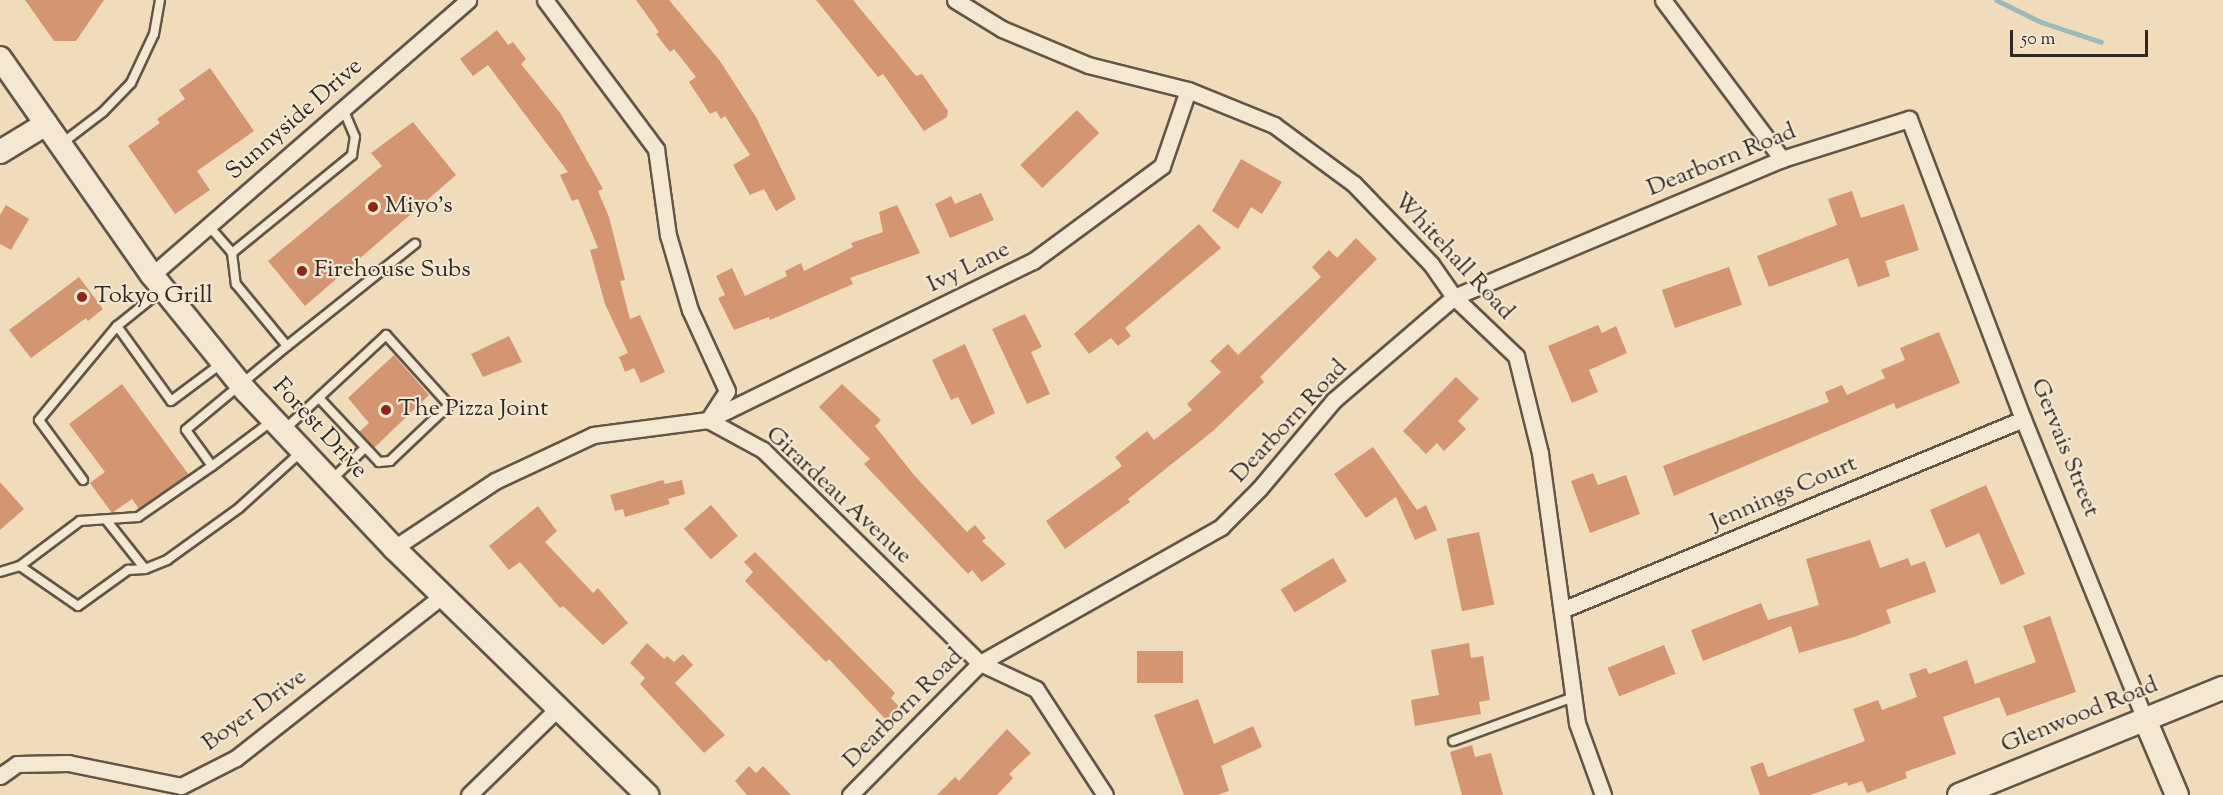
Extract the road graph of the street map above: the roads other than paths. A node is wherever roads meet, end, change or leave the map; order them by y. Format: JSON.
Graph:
{"nodes":[{"id":1,"x":160,"y":0,"type":"edge"},
{"id":2,"x":468,"y":0,"type":"edge"},
{"id":3,"x":544,"y":0,"type":"edge"},
{"id":4,"x":955,"y":0,"type":"edge"},
{"id":5,"x":1663,"y":0,"type":"edge"},
{"id":6,"x":0,"y":58,"type":"edge"},
{"id":7,"x":1188,"y":90,"type":"junction"},
{"id":8,"x":343,"y":109,"type":"junction"},
{"id":9,"x":1909,"y":119,"type":"joint"},
{"id":10,"x":46,"y":124,"type":"junction"},
{"id":11,"x":60,"y":144,"type":"junction"},
{"id":12,"x":0,"y":152,"type":"edge"},
{"id":13,"x":1782,"y":159,"type":"junction"},
{"id":14,"x":208,"y":225,"type":"junction"},
{"id":15,"x":415,"y":244,"type":"dead end"},
{"id":16,"x":232,"y":254,"type":"junction"},
{"id":17,"x":157,"y":282,"type":"junction"},
{"id":18,"x":1454,"y":297,"type":"junction"},
{"id":19,"x":117,"y":327,"type":"junction"},
{"id":20,"x":287,"y":346,"type":"junction"},
{"id":21,"x":223,"y":363,"type":"junction"},
{"id":22,"x":241,"y":385,"type":"junction"},
{"id":23,"x":319,"y":398,"type":"junction"},
{"id":24,"x":2023,"y":419,"type":"junction"},
{"id":25,"x":708,"y":420,"type":"junction"},
{"id":26,"x":279,"y":425,"type":"junction"},
{"id":27,"x":365,"y":448,"type":"junction"},
{"id":28,"x":302,"y":451,"type":"junction"},
{"id":29,"x":212,"y":466,"type":"junction"},
{"id":30,"x":83,"y":480,"type":"dead end"},
{"id":31,"x":331,"y":481,"type":"junction"},
{"id":32,"x":107,"y":521,"type":"junction"},
{"id":33,"x":394,"y":548,"type":"junction"},
{"id":34,"x":20,"y":566,"type":"junction"},
{"id":35,"x":145,"y":569,"type":"junction"},
{"id":36,"x":0,"y":572,"type":"edge"},
{"id":37,"x":442,"y":596,"type":"junction"},
{"id":38,"x":1562,"y":610,"type":"junction"},
{"id":39,"x":980,"y":663,"type":"junction"},
{"id":40,"x":2223,"y":688,"type":"edge"},
{"id":41,"x":1573,"y":697,"type":"junction"},
{"id":42,"x":558,"y":708,"type":"junction"},
{"id":43,"x":2144,"y":717,"type":"junction"},
{"id":44,"x":1453,"y":741,"type":"dead end"},
{"id":45,"x":0,"y":776,"type":"edge"},
{"id":46,"x":469,"y":795,"type":"edge"},
{"id":47,"x":647,"y":795,"type":"edge"},
{"id":48,"x":850,"y":795,"type":"edge"},
{"id":49,"x":1105,"y":795,"type":"edge"},
{"id":50,"x":1603,"y":795,"type":"edge"},
{"id":51,"x":1959,"y":795,"type":"edge"},
{"id":52,"x":2177,"y":795,"type":"edge"}],
"edges":[{"from":1,"to":11,"type":"lane"},
{"from":2,"to":8,"type":"street","name":"Sunnyside Drive"},
{"from":3,"to":25,"type":"street"},
{"from":4,"to":7,"type":"street","name":"Whitehall Road"},
{"from":5,"to":13,"type":"street"},
{"from":6,"to":10,"type":"main road","name":"Forest Drive"},
{"from":7,"to":18,"type":"street","name":"Whitehall Road"},
{"from":7,"to":25,"type":"street","name":"Ivy Lane"},
{"from":8,"to":14,"type":"street","name":"Sunnyside Drive"},
{"from":8,"to":16,"type":"lane"},
{"from":9,"to":13,"type":"street","name":"Dearborn Road"},
{"from":9,"to":24,"type":"street","name":"Gervais Street"},
{"from":10,"to":11,"type":"main road","name":"Forest Drive"},
{"from":10,"to":12,"type":"main road"},
{"from":11,"to":17,"type":"main road","name":"Forest Drive"},
{"from":13,"to":18,"type":"street","name":"Dearborn Road"},
{"from":14,"to":16,"type":"lane"},
{"from":14,"to":17,"type":"street","name":"Sunnyside Drive"},
{"from":15,"to":20,"type":"lane"},
{"from":16,"to":20,"type":"lane"},
{"from":17,"to":19,"type":"lane"},
{"from":17,"to":21,"type":"main road","name":"Forest Drive"},
{"from":18,"to":38,"type":"street","name":"Whitehall Road"},
{"from":18,"to":39,"type":"street","name":"Dearborn Road"},
{"from":19,"to":21,"type":"lane"},
{"from":19,"to":30,"type":"lane"},
{"from":20,"to":22,"type":"lane"},
{"from":21,"to":22,"type":"main road","name":"Forest Drive"},
{"from":22,"to":26,"type":"main road","name":"Forest Drive"},
{"from":22,"to":29,"type":"lane"},
{"from":23,"to":26,"type":"lane"},
{"from":23,"to":27,"type":"lane"},
{"from":23,"to":27,"type":"lane"},
{"from":24,"to":38,"type":"street","name":"Jennings Court"},
{"from":24,"to":43,"type":"street","name":"Gervais Street"},
{"from":25,"to":33,"type":"street","name":"Ivy Lane"},
{"from":25,"to":39,"type":"street","name":"Girardeau Avenue"},
{"from":26,"to":28,"type":"main road","name":"Forest Drive"},
{"from":26,"to":29,"type":"lane"},
{"from":27,"to":31,"type":"lane"},
{"from":28,"to":31,"type":"main road","name":"Forest Drive"},
{"from":28,"to":35,"type":"lane"},
{"from":29,"to":32,"type":"lane"},
{"from":31,"to":33,"type":"main road","name":"Forest Drive"},
{"from":32,"to":34,"type":"lane"},
{"from":32,"to":35,"type":"lane"},
{"from":33,"to":37,"type":"main road","name":"Forest Drive"},
{"from":34,"to":35,"type":"lane"},
{"from":34,"to":36,"type":"lane"},
{"from":37,"to":42,"type":"main road","name":"Forest Drive"},
{"from":37,"to":45,"type":"street","name":"Boyer Drive"},
{"from":38,"to":41,"type":"street","name":"Whitehall Road"},
{"from":39,"to":48,"type":"street","name":"Dearborn Road"},
{"from":39,"to":49,"type":"street","name":"Girardeau Avenue"},
{"from":40,"to":43,"type":"main road","name":"Glenwood Road"},
{"from":41,"to":44,"type":"lane"},
{"from":41,"to":50,"type":"street","name":"Whitehall Road"},
{"from":42,"to":46,"type":"street"},
{"from":42,"to":47,"type":"main road","name":"Forest Drive"},
{"from":43,"to":51,"type":"main road","name":"Glenwood Road"},
{"from":43,"to":52,"type":"main road","name":"Gervais Street"}]}
